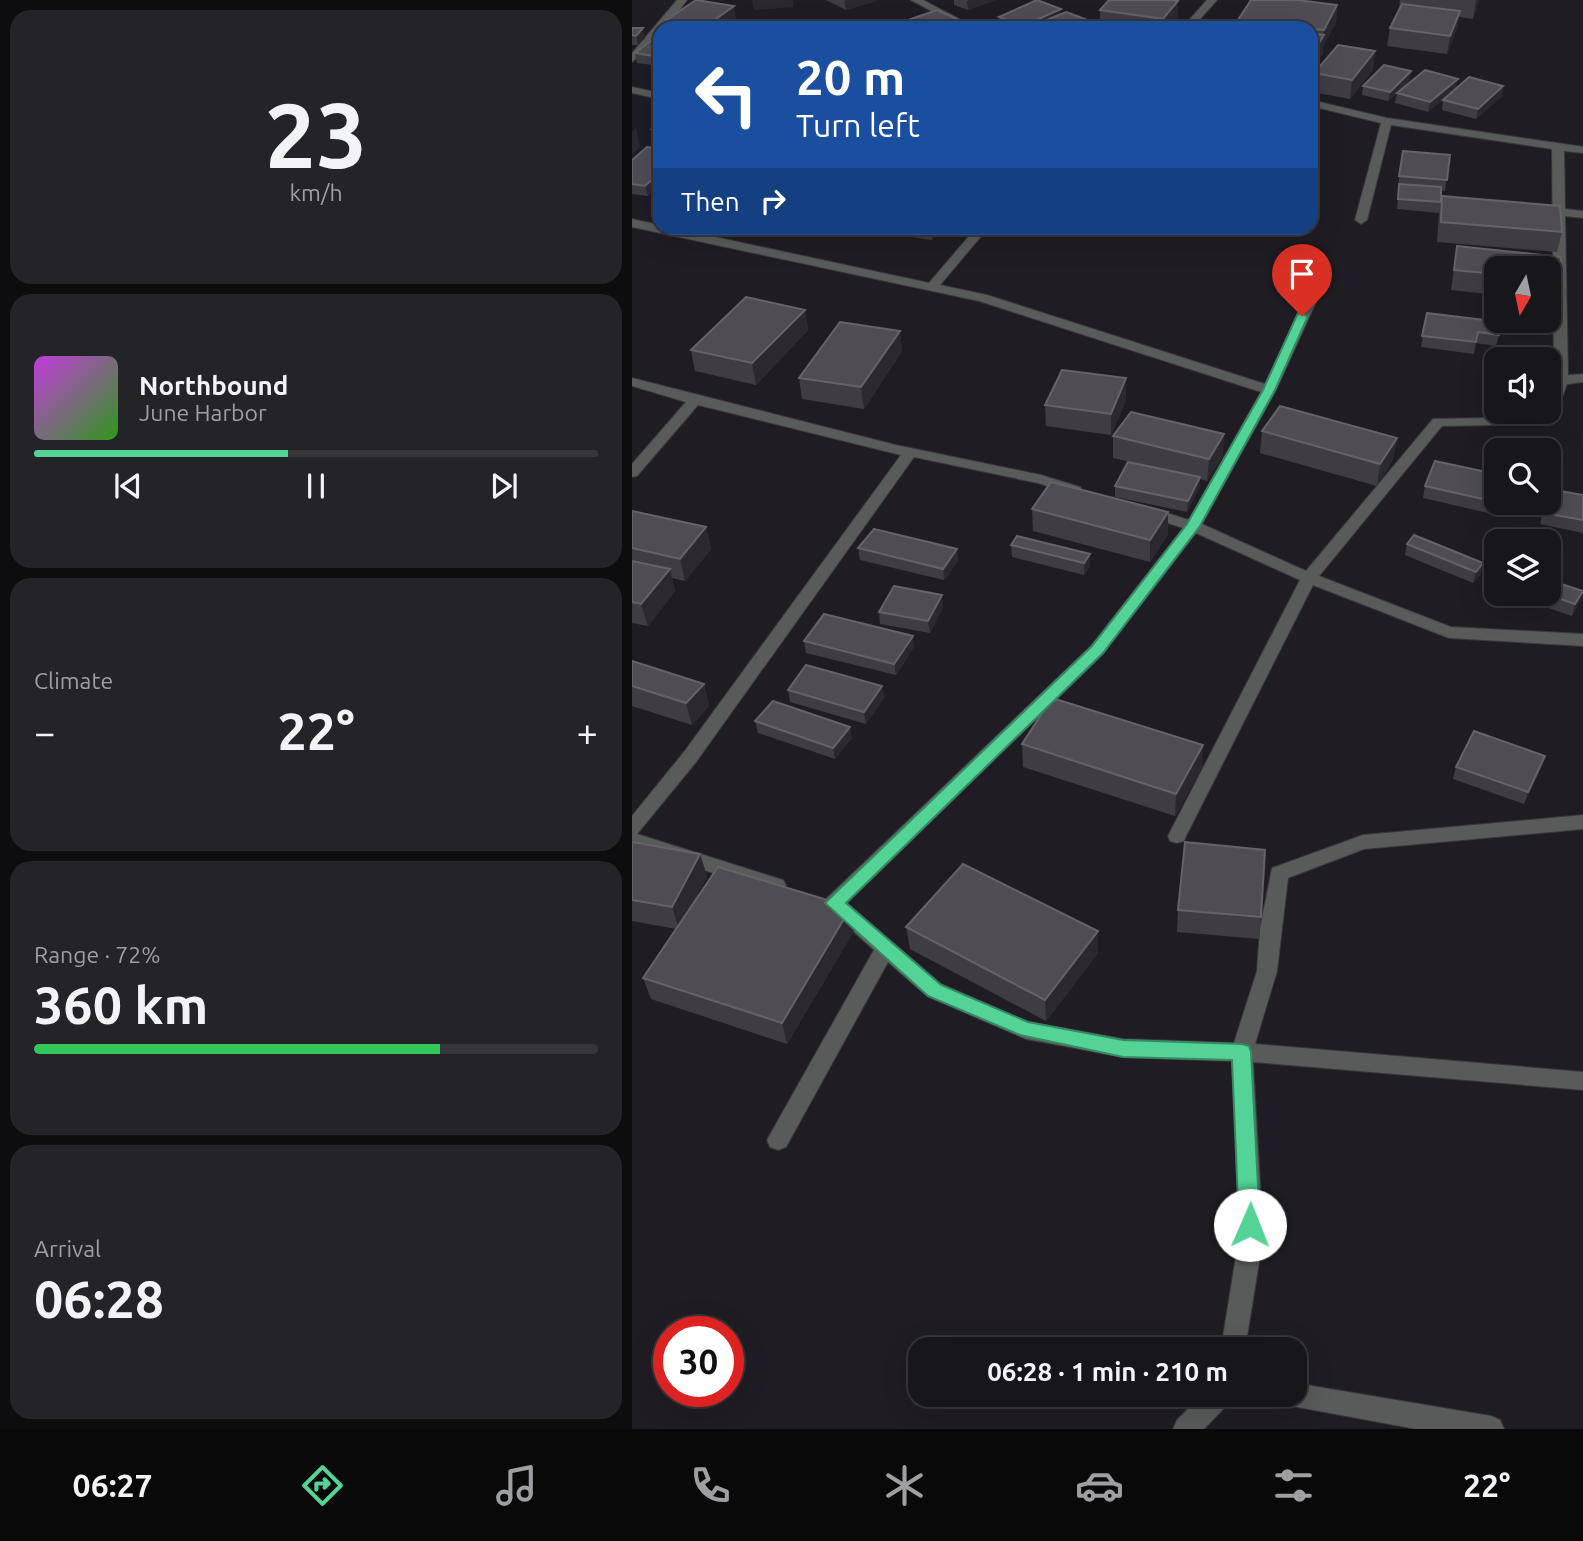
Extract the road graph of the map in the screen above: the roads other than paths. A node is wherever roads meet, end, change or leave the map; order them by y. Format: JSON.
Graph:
{"nodes":[{"id":1,"x":682,"y":0,"type":"edge"},
{"id":2,"x":917,"y":0,"type":"edge"},
{"id":3,"x":1212,"y":0,"type":"edge"},
{"id":4,"x":667,"y":21,"type":"edge"},
{"id":5,"x":958,"y":21,"type":"edge"},
{"id":6,"x":1193,"y":21,"type":"edge"},
{"id":7,"x":653,"y":37,"type":"edge"},
{"id":8,"x":632,"y":58,"type":"edge"},
{"id":9,"x":632,"y":90,"type":"edge"},
{"id":10,"x":653,"y":94,"type":"edge"},
{"id":11,"x":1318,"y":105,"type":"edge"},
{"id":12,"x":1387,"y":121,"type":"junction"},
{"id":13,"x":1558,"y":147,"type":"junction"},
{"id":14,"x":1583,"y":150,"type":"edge"},
{"id":15,"x":1560,"y":212,"type":"junction"},
{"id":16,"x":1583,"y":215,"type":"edge"},
{"id":17,"x":1361,"y":220,"type":"dead end"},
{"id":18,"x":632,"y":223,"type":"edge"},
{"id":19,"x":653,"y":227,"type":"edge"},
{"id":20,"x":688,"y":235,"type":"edge"},
{"id":21,"x":976,"y":235,"type":"edge"},
{"id":22,"x":1322,"y":278,"type":"dead end"},
{"id":23,"x":932,"y":287,"type":"junction"},
{"id":24,"x":1561,"y":347,"type":"edge"},
{"id":25,"x":1583,"y":378,"type":"edge"},
{"id":26,"x":1561,"y":380,"type":"edge"},
{"id":27,"x":632,"y":382,"type":"edge"},
{"id":28,"x":1269,"y":390,"type":"junction"},
{"id":29,"x":695,"y":400,"type":"junction"},
{"id":30,"x":1484,"y":422,"type":"edge"},
{"id":31,"x":910,"y":452,"type":"junction"},
{"id":32,"x":632,"y":473,"type":"edge"},
{"id":33,"x":1091,"y":495,"type":"edge"},
{"id":34,"x":1129,"y":506,"type":"edge"},
{"id":35,"x":1193,"y":526,"type":"junction"},
{"id":36,"x":1309,"y":578,"type":"junction"},
{"id":37,"x":1583,"y":640,"type":"edge"},
{"id":38,"x":1583,"y":822,"type":"edge"},
{"id":39,"x":632,"y":829,"type":"edge"},
{"id":40,"x":1177,"y":836,"type":"dead end"},
{"id":41,"x":632,"y":840,"type":"edge"},
{"id":42,"x":796,"y":891,"type":"edge"},
{"id":43,"x":885,"y":948,"type":"junction"},
{"id":44,"x":1242,"y":1052,"type":"junction"},
{"id":45,"x":1583,"y":1081,"type":"edge"},
{"id":46,"x":778,"y":1140,"type":"dead end"},
{"id":47,"x":1235,"y":1337,"type":"edge"},
{"id":48,"x":1307,"y":1398,"type":"edge"},
{"id":49,"x":1207,"y":1407,"type":"edge"},
{"id":50,"x":1186,"y":1429,"type":"edge"},
{"id":51,"x":1491,"y":1429,"type":"edge"}],
"edges":[{"from":1,"to":4,"type":"street"},
{"from":2,"to":5,"type":"street"},
{"from":3,"to":6,"type":"street"},
{"from":7,"to":8,"type":"street"},
{"from":9,"to":10,"type":"street"},
{"from":11,"to":12,"type":"street"},
{"from":12,"to":13,"type":"street"},
{"from":12,"to":17,"type":"street"},
{"from":13,"to":14,"type":"street"},
{"from":13,"to":15,"type":"street"},
{"from":15,"to":16,"type":"street"},
{"from":15,"to":24,"type":"street"},
{"from":18,"to":19,"type":"street"},
{"from":20,"to":23,"type":"street"},
{"from":21,"to":23,"type":"street"},
{"from":22,"to":28,"type":"street"},
{"from":23,"to":28,"type":"street"},
{"from":25,"to":26,"type":"street"},
{"from":27,"to":29,"type":"street"},
{"from":28,"to":35,"type":"street"},
{"from":29,"to":31,"type":"street"},
{"from":29,"to":32,"type":"street"},
{"from":30,"to":36,"type":"street"},
{"from":31,"to":33,"type":"street"},
{"from":31,"to":39,"type":"street"},
{"from":34,"to":35,"type":"street"},
{"from":35,"to":36,"type":"street"},
{"from":35,"to":43,"type":"street"},
{"from":36,"to":37,"type":"street"},
{"from":36,"to":40,"type":"street"},
{"from":38,"to":44,"type":"street"},
{"from":41,"to":42,"type":"street"},
{"from":43,"to":44,"type":"street"},
{"from":43,"to":46,"type":"street"},
{"from":44,"to":45,"type":"street"},
{"from":44,"to":47,"type":"street"},
{"from":48,"to":51,"type":"street"},
{"from":49,"to":50,"type":"street"}]}
